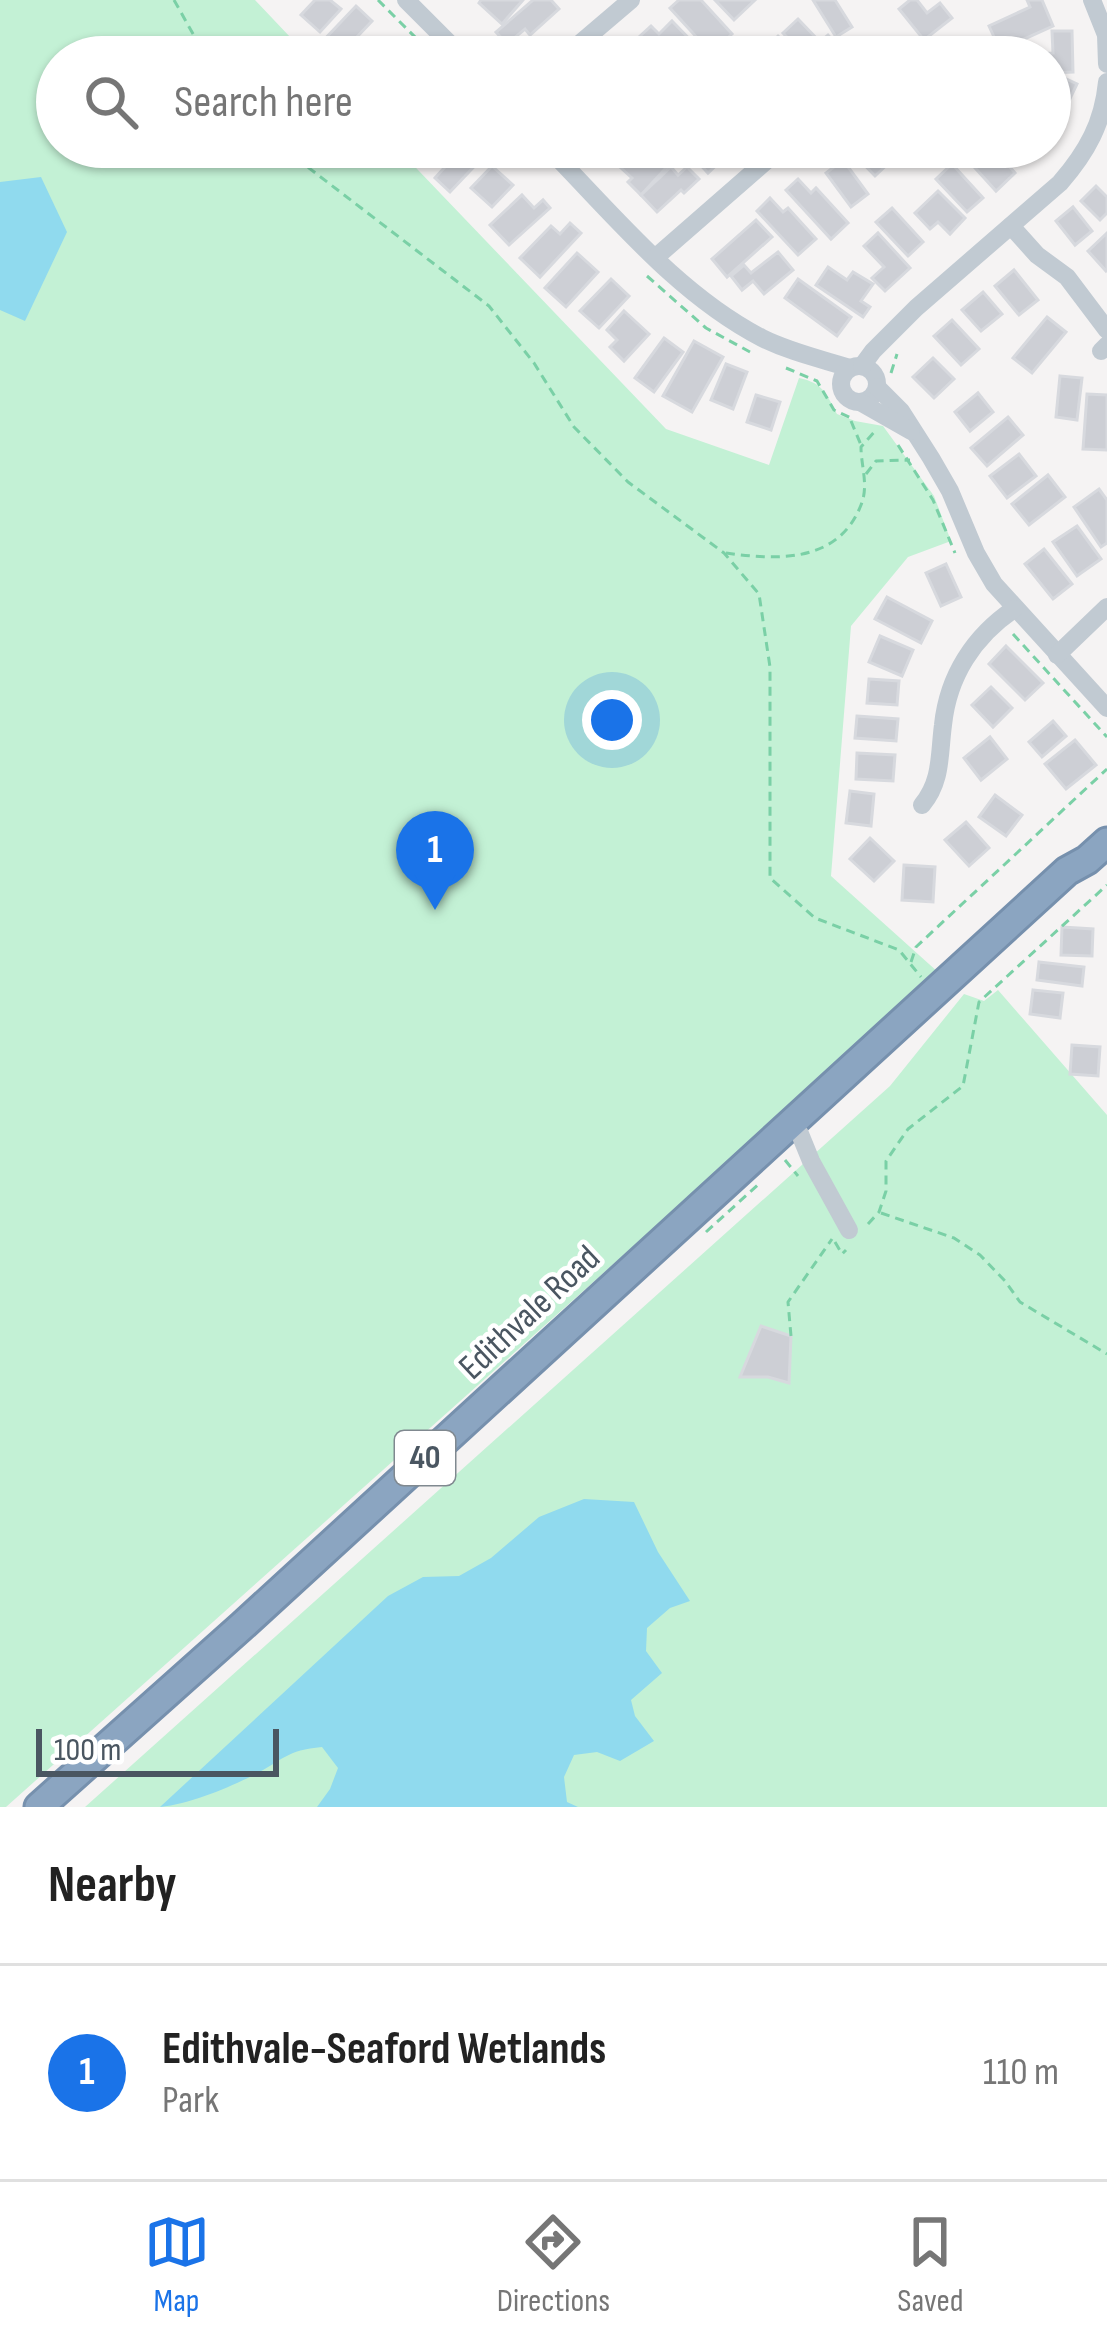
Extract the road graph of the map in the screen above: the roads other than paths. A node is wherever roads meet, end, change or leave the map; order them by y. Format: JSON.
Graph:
{"nodes":[{"id":1,"x":406,"y":0,"type":"edge"},
{"id":2,"x":631,"y":0,"type":"edge"},
{"id":3,"x":1092,"y":0,"type":"edge"},
{"id":4,"x":441,"y":36,"type":"edge"},
{"id":5,"x":589,"y":36,"type":"edge"},
{"id":6,"x":1107,"y":64,"type":"edge"},
{"id":7,"x":1107,"y":82,"type":"edge"},
{"id":8,"x":568,"y":168,"type":"edge"},
{"id":9,"x":758,"y":168,"type":"edge"},
{"id":10,"x":1011,"y":226,"type":"junction"},
{"id":11,"x":656,"y":257,"type":"junction"},
{"id":12,"x":1107,"y":330,"type":"edge"},
{"id":13,"x":861,"y":375,"type":"junction"},
{"id":14,"x":857,"y":401,"type":"junction"},
{"id":15,"x":911,"y":430,"type":"junction"},
{"id":16,"x":1107,"y":607,"type":"edge"},
{"id":17,"x":1010,"y":618,"type":"junction"},
{"id":18,"x":1058,"y":655,"type":"junction"},
{"id":19,"x":1107,"y":708,"type":"edge"},
{"id":20,"x":922,"y":805,"type":"dead end"},
{"id":21,"x":1107,"y":823,"type":"edge"},
{"id":22,"x":1107,"y":842,"type":"edge"},
{"id":23,"x":1067,"y":871,"type":"junction"},
{"id":24,"x":791,"y":1124,"type":"junction"},
{"id":25,"x":851,"y":1234,"type":"road end"},
{"id":26,"x":39,"y":1807,"type":"edge"}],
"edges":[{"from":1,"to":4,"type":"street"},
{"from":2,"to":5,"type":"street"},
{"from":3,"to":6,"type":"street"},
{"from":7,"to":10,"type":"street"},
{"from":8,"to":11,"type":"street"},
{"from":9,"to":11,"type":"street"},
{"from":10,"to":12,"type":"street"},
{"from":10,"to":13,"type":"street"},
{"from":11,"to":13,"type":"street"},
{"from":13,"to":14,"type":"street"},
{"from":13,"to":14,"type":"street"},
{"from":13,"to":15,"type":"street"},
{"from":14,"to":15,"type":"street"},
{"from":15,"to":17,"type":"street"},
{"from":16,"to":18,"type":"street"},
{"from":17,"to":18,"type":"street"},
{"from":17,"to":20,"type":"street"},
{"from":18,"to":19,"type":"street"},
{"from":21,"to":23,"type":"highway","name":"Edithvale Road","number":"40"},
{"from":22,"to":23,"type":"highway","name":"Edithvale Road","number":"40"},
{"from":23,"to":24,"type":"highway","name":"Edithvale Road","number":"40"},
{"from":24,"to":25,"type":"street"},
{"from":24,"to":26,"type":"highway","name":"Edithvale Road","number":"40"}]}
